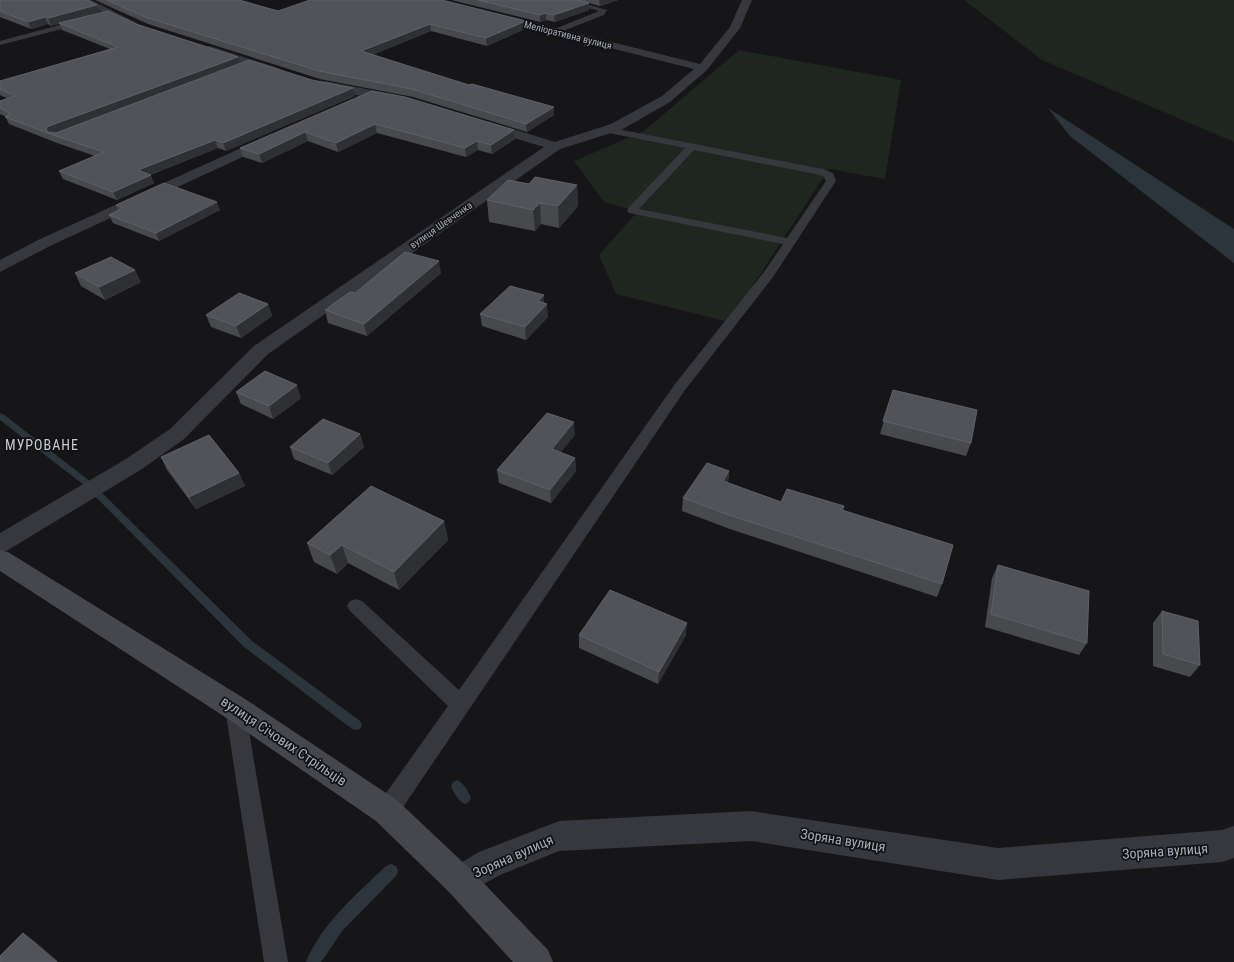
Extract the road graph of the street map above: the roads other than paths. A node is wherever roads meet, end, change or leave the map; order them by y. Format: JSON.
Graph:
{"nodes":[{"id":1,"x":82,"y":0,"type":"edge"},
{"id":2,"x":564,"y":0,"type":"edge"},
{"id":3,"x":747,"y":0,"type":"edge"},
{"id":4,"x":110,"y":13,"type":"junction"},
{"id":5,"x":490,"y":15,"type":"edge"},
{"id":6,"x":143,"y":27,"type":"edge"},
{"id":7,"x":555,"y":32,"type":"junction"},
{"id":8,"x":0,"y":43,"type":"edge"},
{"id":9,"x":196,"y":45,"type":"edge"},
{"id":10,"x":254,"y":63,"type":"junction"},
{"id":11,"x":703,"y":68,"type":"junction"},
{"id":12,"x":239,"y":69,"type":"edge"},
{"id":13,"x":282,"y":72,"type":"edge"},
{"id":14,"x":310,"y":81,"type":"edge"},
{"id":15,"x":372,"y":94,"type":"junction"},
{"id":16,"x":409,"y":102,"type":"edge"},
{"id":17,"x":350,"y":104,"type":"edge"},
{"id":18,"x":475,"y":122,"type":"edge"},
{"id":19,"x":606,"y":130,"type":"junction"},
{"id":20,"x":284,"y":133,"type":"edge"},
{"id":21,"x":555,"y":146,"type":"junction"},
{"id":22,"x":691,"y":147,"type":"junction"},
{"id":23,"x":790,"y":242,"type":"junction"},
{"id":24,"x":0,"y":267,"type":"edge"},
{"id":25,"x":0,"y":544,"type":"edge"},
{"id":26,"x":0,"y":559,"type":"edge"},
{"id":27,"x":356,"y":606,"type":"dead end"},
{"id":28,"x":460,"y":705,"type":"junction"},
{"id":29,"x":235,"y":708,"type":"junction"},
{"id":30,"x":387,"y":811,"type":"junction"},
{"id":31,"x":1234,"y":842,"type":"edge"},
{"id":32,"x":460,"y":881,"type":"junction"},
{"id":33,"x":276,"y":962,"type":"edge"},
{"id":34,"x":536,"y":962,"type":"edge"}],
"edges":[{"from":1,"to":4,"type":"street"},
{"from":2,"to":7,"type":"lane"},
{"from":3,"to":11,"type":"street","name":"вулиця Шевченка"},
{"from":4,"to":6,"type":"street"},
{"from":4,"to":8,"type":"lane"},
{"from":5,"to":7,"type":"street","name":"Меліоративна вулиця"},
{"from":7,"to":11,"type":"street","name":"Меліоративна вулиця"},
{"from":9,"to":10,"type":"street"},
{"from":10,"to":12,"type":"lane"},
{"from":10,"to":13,"type":"street"},
{"from":11,"to":19,"type":"street","name":"вулиця Шевченка"},
{"from":14,"to":15,"type":"street"},
{"from":15,"to":16,"type":"street"},
{"from":15,"to":17,"type":"street"},
{"from":18,"to":21,"type":"street"},
{"from":19,"to":21,"type":"street","name":"вулиця Шевченка"},
{"from":19,"to":22,"type":"lane"},
{"from":20,"to":24,"type":"street"},
{"from":21,"to":25,"type":"street","name":"вулиця Шевченка"},
{"from":22,"to":23,"type":"lane"},
{"from":22,"to":23,"type":"lane"},
{"from":23,"to":28,"type":"lane"},
{"from":26,"to":29,"type":"street","name":"вулиця Січових Стрільців"},
{"from":27,"to":28,"type":"lane"},
{"from":28,"to":30,"type":"lane"},
{"from":29,"to":30,"type":"street","name":"вулиця Січових Стрільців"},
{"from":29,"to":33,"type":"lane"},
{"from":30,"to":32,"type":"street","name":"вулиця Січових Стрільців"},
{"from":31,"to":32,"type":"street","name":"Зоряна вулиця"},
{"from":32,"to":34,"type":"street","name":"вулиця Січових Стрільців"}]}
